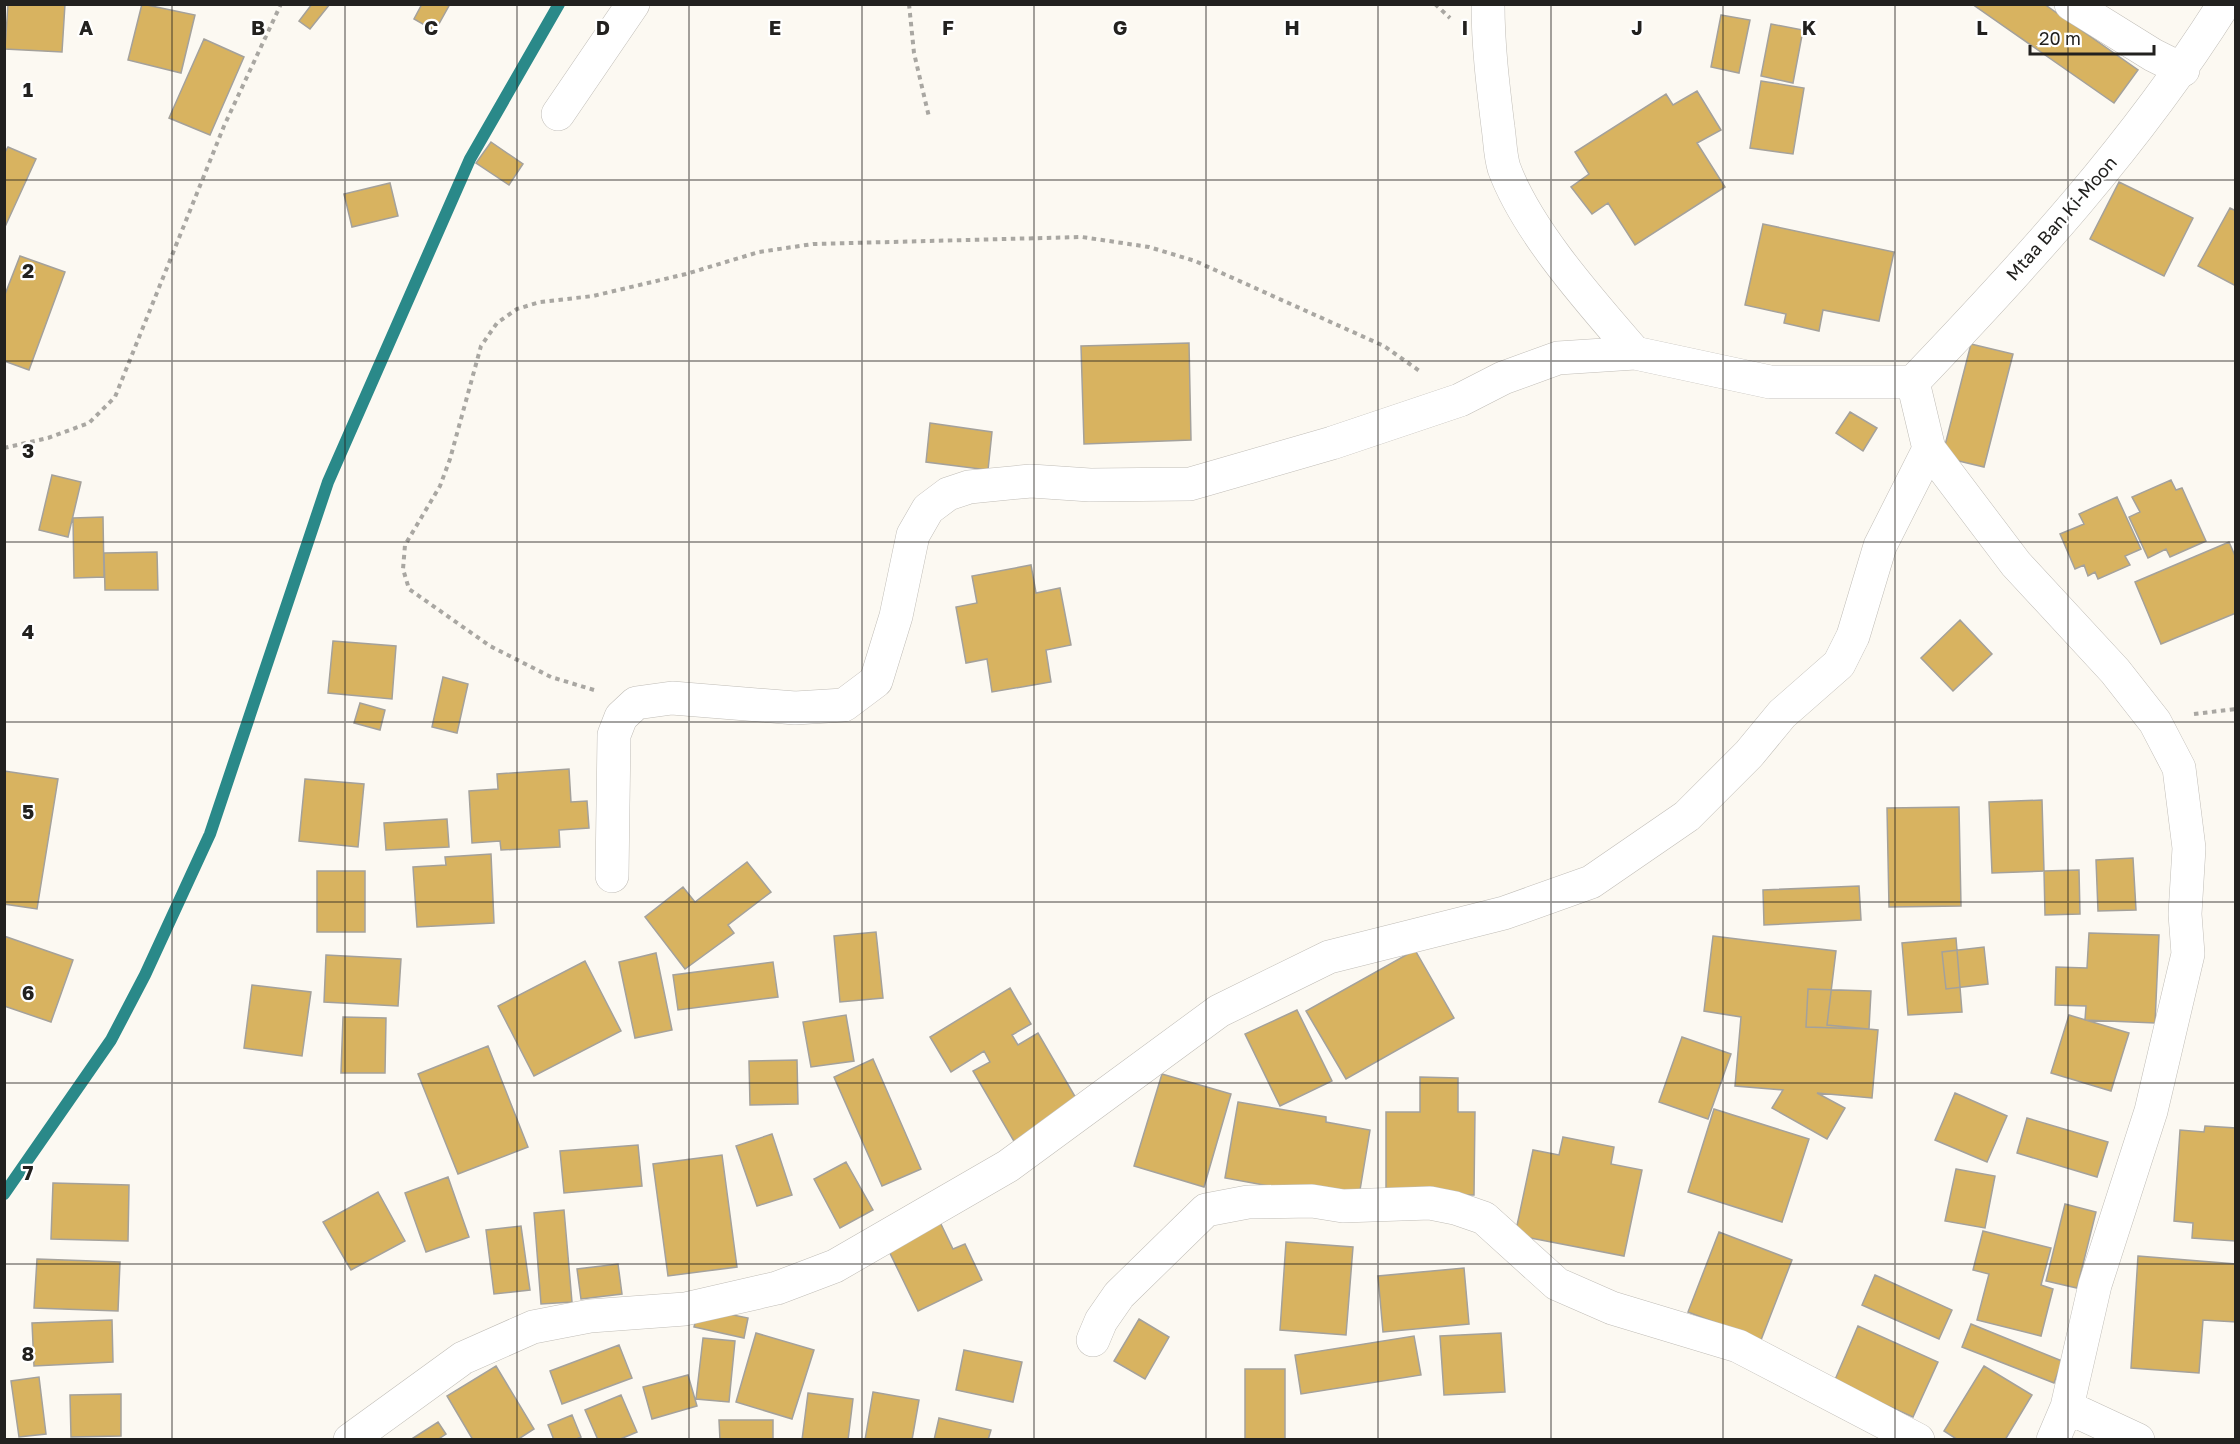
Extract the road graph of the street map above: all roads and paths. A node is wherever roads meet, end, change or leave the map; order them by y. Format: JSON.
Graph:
{"nodes":[{"id":1,"x":281,"y":4,"type":"edge"},
{"id":2,"x":633,"y":4,"type":"edge"},
{"id":3,"x":909,"y":4,"type":"edge"},
{"id":4,"x":1488,"y":4,"type":"edge"},
{"id":5,"x":2071,"y":4,"type":"edge"},
{"id":6,"x":2224,"y":4,"type":"edge"},
{"id":7,"x":2183,"y":70,"type":"junction"},
{"id":8,"x":558,"y":114,"type":"dead end"},
{"id":9,"x":929,"y":117,"type":"dead end"},
{"id":10,"x":1635,"y":353,"type":"junction"},
{"id":11,"x":1914,"y":388,"type":"junction"},
{"id":12,"x":1460,"y":400,"type":"junction"},
{"id":13,"x":4,"y":448,"type":"edge"},
{"id":14,"x":1929,"y":449,"type":"junction"},
{"id":15,"x":636,"y":703,"type":"junction"},
{"id":16,"x":612,"y":876,"type":"dead end"},
{"id":17,"x":1093,"y":1340,"type":"dead end"},
{"id":18,"x":2067,"y":1407,"type":"junction"},
{"id":19,"x":350,"y":1440,"type":"edge"},
{"id":20,"x":1918,"y":1440,"type":"edge"},
{"id":21,"x":2053,"y":1440,"type":"edge"},
{"id":22,"x":2138,"y":1440,"type":"edge"}],
"edges":[{"from":1,"to":13,"type":"path"},
{"from":2,"to":8,"type":"street"},
{"from":3,"to":9,"type":"path"},
{"from":4,"to":10,"type":"street"},
{"from":5,"to":7,"type":"street"},
{"from":6,"to":7,"type":"street","name":"Mtaa Ban Ki-Moon"},
{"from":7,"to":11,"type":"street","name":"Mtaa Ban Ki-Moon"},
{"from":10,"to":11,"type":"street"},
{"from":10,"to":12,"type":"street"},
{"from":11,"to":14,"type":"street"},
{"from":12,"to":15,"type":"street"},
{"from":12,"to":15,"type":"path"},
{"from":14,"to":18,"type":"street"},
{"from":14,"to":19,"type":"street"},
{"from":15,"to":16,"type":"street"},
{"from":17,"to":20,"type":"street"},
{"from":18,"to":21,"type":"street"},
{"from":18,"to":22,"type":"street"}]}
